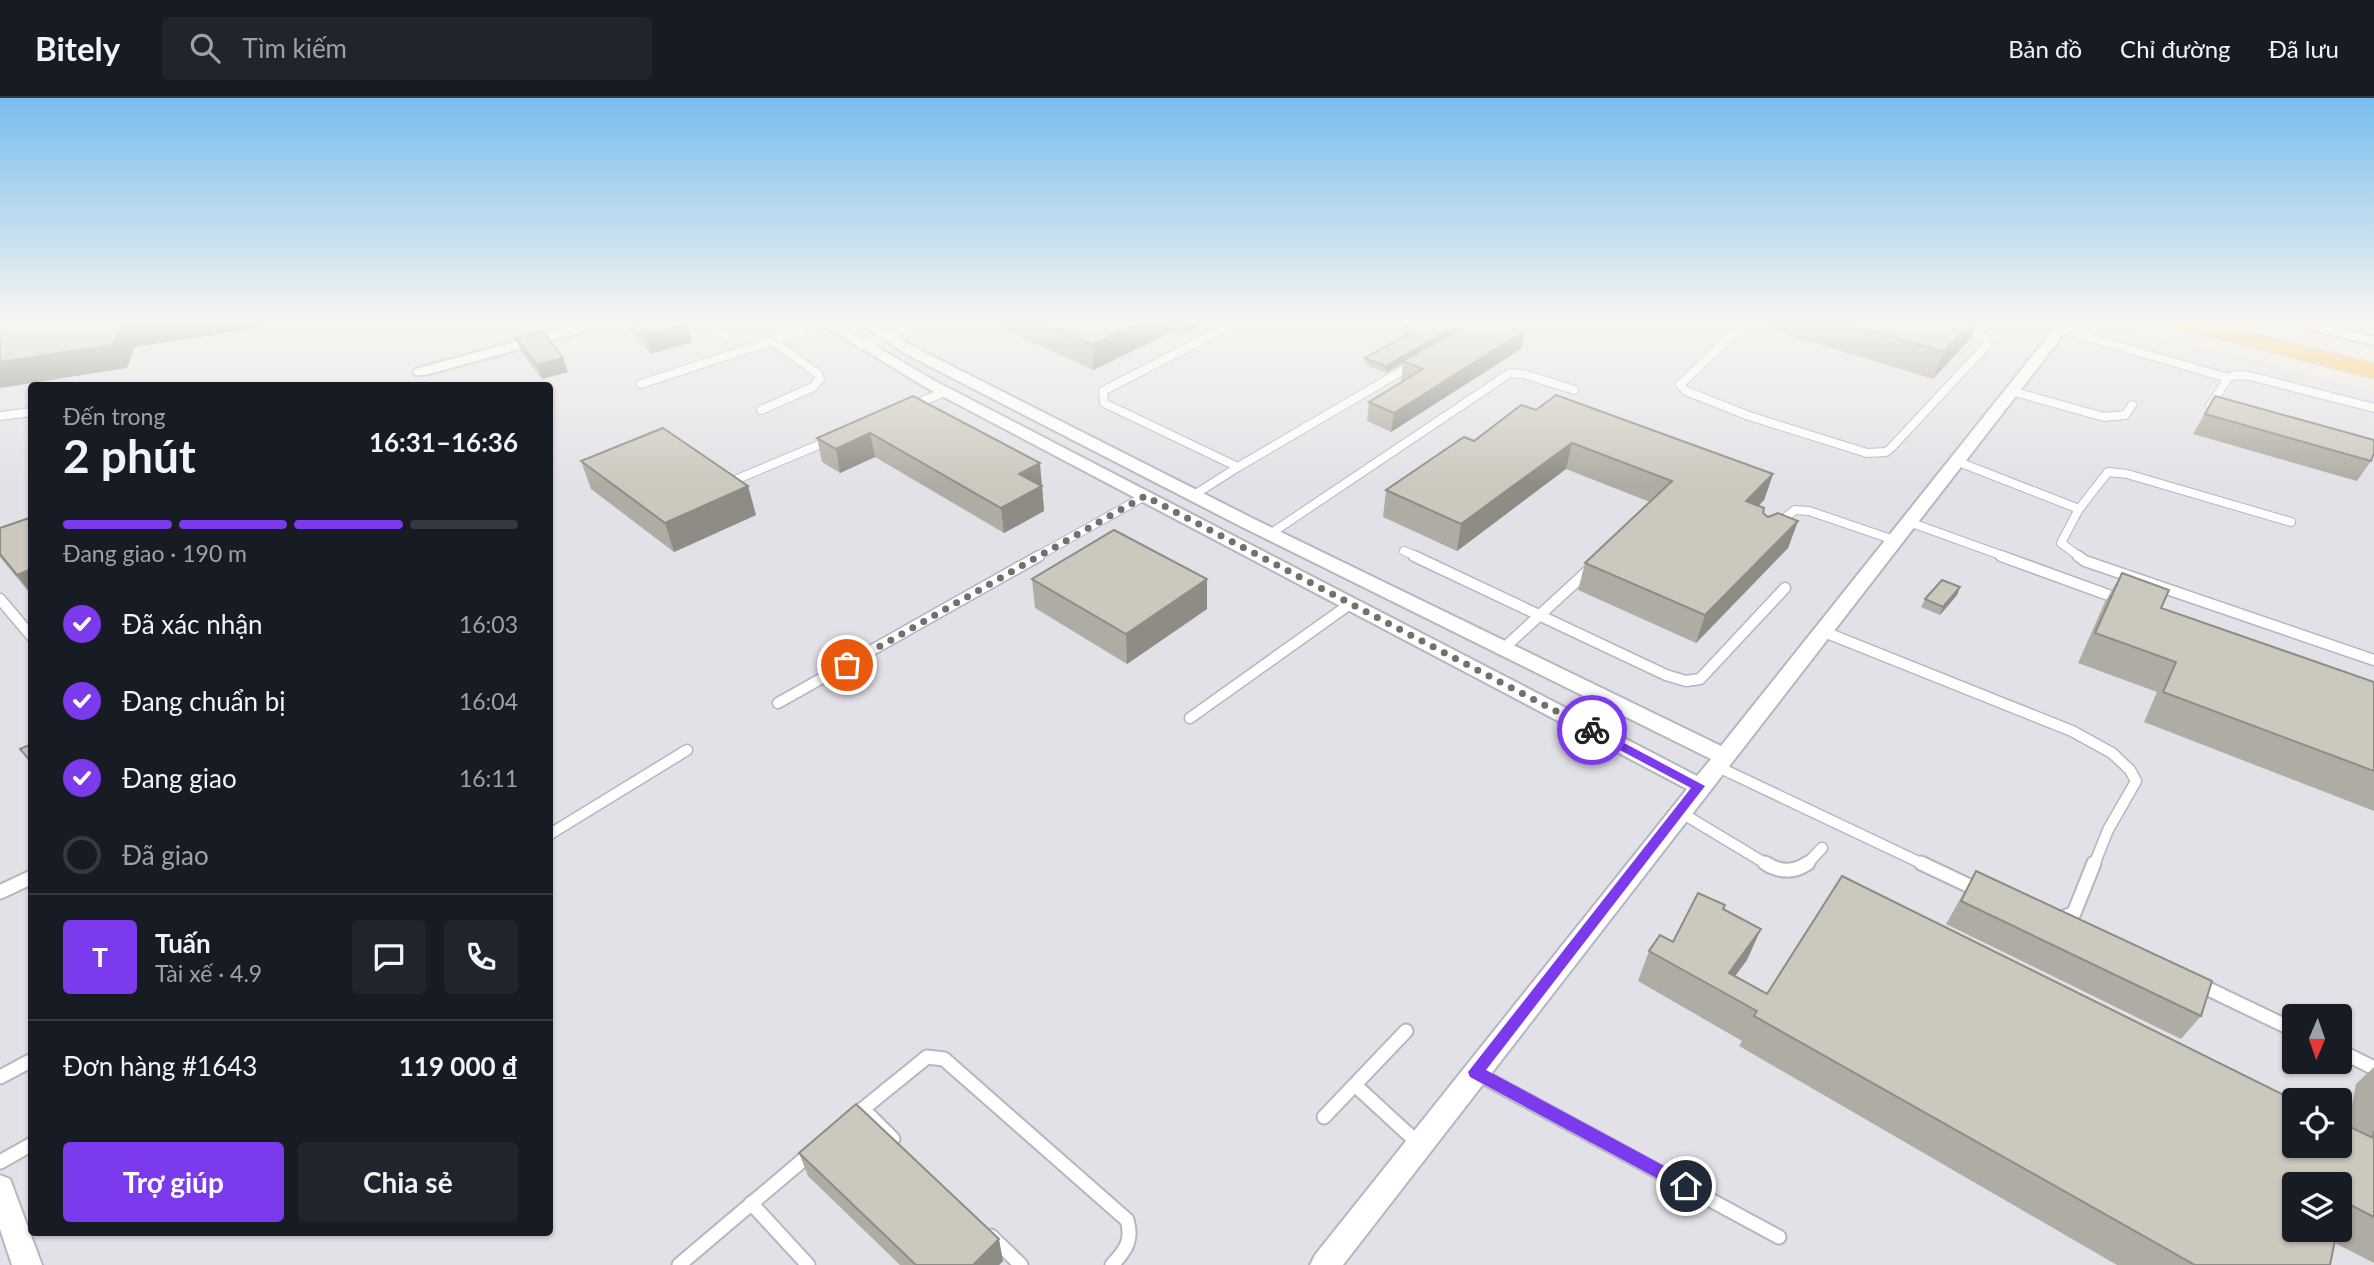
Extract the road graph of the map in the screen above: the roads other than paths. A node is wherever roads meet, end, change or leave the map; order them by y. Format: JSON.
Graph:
{"nodes":[{"id":1,"x":667,"y":375,"type":"edge"},
{"id":2,"x":819,"y":375,"type":"edge"},
{"id":3,"x":916,"y":375,"type":"edge"},
{"id":4,"x":959,"y":375,"type":"edge"},
{"id":5,"x":1132,"y":375,"type":"edge"},
{"id":6,"x":1394,"y":375,"type":"edge"},
{"id":7,"x":1506,"y":375,"type":"edge"},
{"id":8,"x":1531,"y":375,"type":"edge"},
{"id":9,"x":1689,"y":375,"type":"edge"},
{"id":10,"x":1958,"y":375,"type":"edge"},
{"id":11,"x":2023,"y":375,"type":"edge"},
{"id":12,"x":2220,"y":375,"type":"edge"},
{"id":13,"x":2235,"y":375,"type":"edge"},
{"id":14,"x":2242,"y":375,"type":"edge"},
{"id":15,"x":2228,"y":378,"type":"junction"},
{"id":16,"x":641,"y":384,"type":"dead end"},
{"id":17,"x":1574,"y":390,"type":"dead end"},
{"id":18,"x":2011,"y":391,"type":"junction"},
{"id":19,"x":945,"y":392,"type":"junction"},
{"id":20,"x":2132,"y":404,"type":"dead end"},
{"id":21,"x":908,"y":407,"type":"edge"},
{"id":22,"x":2374,"y":408,"type":"edge"},
{"id":23,"x":761,"y":410,"type":"dead end"},
{"id":24,"x":28,"y":412,"type":"edge"},
{"id":25,"x":2233,"y":414,"type":"edge"},
{"id":26,"x":0,"y":416,"type":"edge"},
{"id":27,"x":834,"y":438,"type":"edge"},
{"id":28,"x":1956,"y":461,"type":"junction"},
{"id":29,"x":1238,"y":467,"type":"junction"},
{"id":30,"x":735,"y":480,"type":"edge"},
{"id":31,"x":1194,"y":495,"type":"junction"},
{"id":32,"x":1145,"y":496,"type":"junction"},
{"id":33,"x":2078,"y":509,"type":"junction"},
{"id":34,"x":1909,"y":522,"type":"junction"},
{"id":35,"x":2291,"y":522,"type":"dead end"},
{"id":36,"x":1769,"y":531,"type":"edge"},
{"id":37,"x":1270,"y":534,"type":"junction"},
{"id":38,"x":1894,"y":540,"type":"junction"},
{"id":39,"x":1404,"y":551,"type":"dead end"},
{"id":40,"x":1597,"y":563,"type":"edge"},
{"id":41,"x":1785,"y":588,"type":"dead end"},
{"id":42,"x":0,"y":599,"type":"edge"},
{"id":43,"x":2129,"y":603,"type":"edge"},
{"id":44,"x":1350,"y":604,"type":"junction"},
{"id":45,"x":1538,"y":616,"type":"junction"},
{"id":46,"x":1822,"y":631,"type":"junction"},
{"id":47,"x":28,"y":632,"type":"edge"},
{"id":48,"x":1504,"y":648,"type":"junction"},
{"id":49,"x":2374,"y":660,"type":"edge"},
{"id":50,"x":778,"y":704,"type":"dead end"},
{"id":51,"x":1189,"y":718,"type":"dead end"},
{"id":52,"x":687,"y":751,"type":"dead end"},
{"id":53,"x":1720,"y":761,"type":"junction"},
{"id":54,"x":1699,"y":786,"type":"junction"},
{"id":55,"x":1679,"y":812,"type":"junction"},
{"id":56,"x":553,"y":832,"type":"edge"},
{"id":57,"x":1822,"y":848,"type":"dead end"},
{"id":58,"x":28,"y":879,"type":"edge"},
{"id":59,"x":0,"y":892,"type":"edge"},
{"id":60,"x":1985,"y":893,"type":"edge"},
{"id":61,"x":2047,"y":920,"type":"edge"},
{"id":62,"x":2181,"y":976,"type":"edge"},
{"id":63,"x":2282,"y":1024,"type":"edge"},
{"id":64,"x":1406,"y":1031,"type":"dead end"},
{"id":65,"x":2352,"y":1057,"type":"edge"},
{"id":66,"x":28,"y":1062,"type":"edge"},
{"id":67,"x":2374,"y":1068,"type":"edge"},
{"id":68,"x":1475,"y":1072,"type":"junction"},
{"id":69,"x":0,"y":1077,"type":"edge"},
{"id":70,"x":1356,"y":1086,"type":"junction"},
{"id":71,"x":863,"y":1109,"type":"junction"},
{"id":72,"x":1324,"y":1117,"type":"dead end"},
{"id":73,"x":842,"y":1126,"type":"edge"},
{"id":74,"x":822,"y":1143,"type":"edge"},
{"id":75,"x":1420,"y":1144,"type":"junction"},
{"id":76,"x":28,"y":1146,"type":"edge"},
{"id":77,"x":902,"y":1148,"type":"edge"},
{"id":78,"x":0,"y":1162,"type":"edge"},
{"id":79,"x":0,"y":1188,"type":"edge"},
{"id":80,"x":751,"y":1203,"type":"junction"},
{"id":81,"x":981,"y":1226,"type":"edge"},
{"id":82,"x":1779,"y":1237,"type":"dead end"},
{"id":83,"x":27,"y":1265,"type":"edge"},
{"id":84,"x":679,"y":1265,"type":"edge"},
{"id":85,"x":808,"y":1265,"type":"edge"},
{"id":86,"x":1021,"y":1265,"type":"edge"},
{"id":87,"x":1112,"y":1265,"type":"edge"},
{"id":88,"x":1325,"y":1265,"type":"edge"}],
"edges":[{"from":1,"to":16,"type":"lane"},
{"from":2,"to":23,"type":"lane"},
{"from":3,"to":19,"type":"street"},
{"from":4,"to":31,"type":"street"},
{"from":5,"to":29,"type":"lane"},
{"from":6,"to":29,"type":"lane"},
{"from":7,"to":37,"type":"lane"},
{"from":8,"to":17,"type":"lane"},
{"from":9,"to":10,"type":"lane"},
{"from":11,"to":18,"type":"street"},
{"from":12,"to":15,"type":"lane"},
{"from":13,"to":15,"type":"lane"},
{"from":14,"to":22,"type":"lane"},
{"from":15,"to":25,"type":"lane"},
{"from":18,"to":20,"type":"lane"},
{"from":18,"to":28,"type":"street"},
{"from":19,"to":21,"type":"lane"},
{"from":19,"to":32,"type":"street"},
{"from":24,"to":26,"type":"lane"},
{"from":27,"to":30,"type":"lane"},
{"from":28,"to":33,"type":"lane"},
{"from":28,"to":34,"type":"street"},
{"from":29,"to":31,"type":"lane"},
{"from":31,"to":37,"type":"street"},
{"from":32,"to":44,"type":"street"},
{"from":32,"to":50,"type":"lane"},
{"from":33,"to":35,"type":"lane"},
{"from":33,"to":49,"type":"lane"},
{"from":34,"to":38,"type":"street"},
{"from":34,"to":43,"type":"lane"},
{"from":36,"to":38,"type":"lane"},
{"from":37,"to":48,"type":"street"},
{"from":38,"to":46,"type":"street"},
{"from":39,"to":45,"type":"lane"},
{"from":40,"to":45,"type":"lane"},
{"from":41,"to":45,"type":"lane"},
{"from":42,"to":47,"type":"lane"},
{"from":44,"to":51,"type":"lane"},
{"from":44,"to":54,"type":"street"},
{"from":45,"to":48,"type":"lane"},
{"from":46,"to":53,"type":"street"},
{"from":46,"to":61,"type":"lane"},
{"from":48,"to":53,"type":"street"},
{"from":52,"to":56,"type":"lane"},
{"from":53,"to":54,"type":"street"},
{"from":53,"to":60,"type":"lane"},
{"from":54,"to":55,"type":"street"},
{"from":55,"to":57,"type":"lane"},
{"from":55,"to":68,"type":"street"},
{"from":58,"to":59,"type":"lane"},
{"from":62,"to":63,"type":"lane"},
{"from":64,"to":70,"type":"lane"},
{"from":65,"to":67,"type":"lane"},
{"from":66,"to":69,"type":"lane"},
{"from":68,"to":75,"type":"street"},
{"from":68,"to":82,"type":"lane"},
{"from":70,"to":72,"type":"lane"},
{"from":70,"to":75,"type":"lane"},
{"from":71,"to":73,"type":"lane"},
{"from":71,"to":77,"type":"lane"},
{"from":71,"to":87,"type":"lane"},
{"from":74,"to":80,"type":"lane"},
{"from":75,"to":88,"type":"street"},
{"from":76,"to":78,"type":"lane"},
{"from":79,"to":83,"type":"street"},
{"from":80,"to":84,"type":"lane"},
{"from":80,"to":85,"type":"lane"},
{"from":81,"to":86,"type":"lane"}]}
